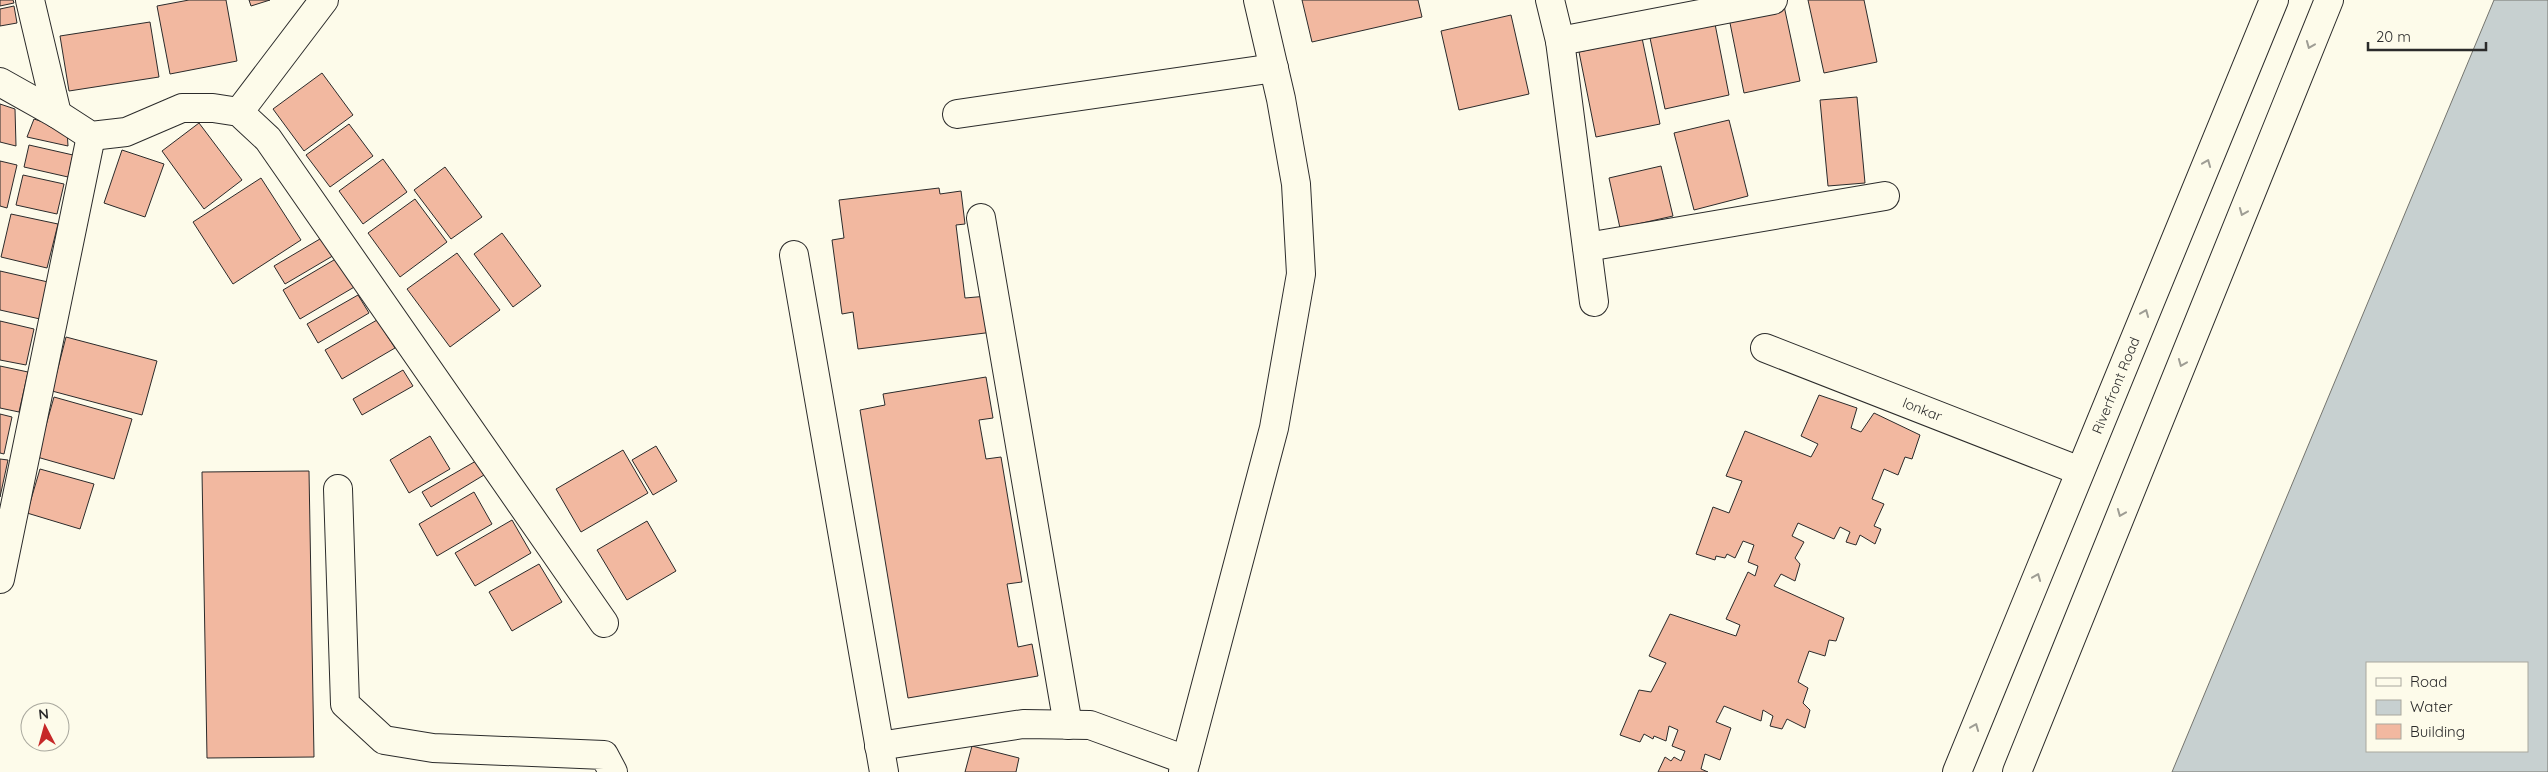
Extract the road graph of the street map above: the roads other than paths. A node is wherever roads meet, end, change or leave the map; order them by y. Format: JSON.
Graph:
{"nodes":[{"id":1,"x":30,"y":0,"type":"edge"},
{"id":2,"x":324,"y":0,"type":"edge"},
{"id":3,"x":1258,"y":0,"type":"edge"},
{"id":4,"x":1550,"y":0,"type":"edge"},
{"id":5,"x":1773,"y":0,"type":"edge"},
{"id":6,"x":2274,"y":0,"type":"edge"},
{"id":7,"x":2329,"y":0,"type":"edge"},
{"id":8,"x":1560,"y":41,"type":"junction"},
{"id":9,"x":1274,"y":68,"type":"junction"},
{"id":10,"x":0,"y":82,"type":"edge"},
{"id":11,"x":239,"y":112,"type":"junction"},
{"id":12,"x":58,"y":114,"type":"junction"},
{"id":13,"x":957,"y":114,"type":"dead end"},
{"id":14,"x":91,"y":136,"type":"junction"},
{"id":15,"x":1885,"y":196,"type":"dead end"},
{"id":16,"x":982,"y":218,"type":"dead end"},
{"id":17,"x":1587,"y":247,"type":"junction"},
{"id":18,"x":794,"y":255,"type":"dead end"},
{"id":19,"x":1594,"y":302,"type":"dead end"},
{"id":20,"x":1765,"y":348,"type":"dead end"},
{"id":21,"x":2080,"y":471,"type":"junction"},
{"id":22,"x":338,"y":489,"type":"dead end"},
{"id":23,"x":0,"y":579,"type":"edge"},
{"id":24,"x":604,"y":623,"type":"dead end"},
{"id":25,"x":1068,"y":725,"type":"junction"},
{"id":26,"x":881,"y":759,"type":"edge"},
{"id":27,"x":1184,"y":766,"type":"edge"},
{"id":28,"x":613,"y":772,"type":"edge"},
{"id":29,"x":1957,"y":772,"type":"edge"},
{"id":30,"x":2017,"y":772,"type":"edge"}],
"edges":[{"from":1,"to":12,"type":"street"},
{"from":2,"to":11,"type":"street"},
{"from":3,"to":9,"type":"street"},
{"from":4,"to":8,"type":"street"},
{"from":5,"to":8,"type":"street"},
{"from":21,"to":6,"type":"street","name":"Riverfront Road","one_way":true},
{"from":7,"to":30,"type":"street","one_way":true},
{"from":8,"to":17,"type":"street"},
{"from":9,"to":13,"type":"street"},
{"from":9,"to":27,"type":"street"},
{"from":10,"to":12,"type":"street"},
{"from":11,"to":14,"type":"street"},
{"from":11,"to":24,"type":"street"},
{"from":12,"to":14,"type":"street"},
{"from":14,"to":23,"type":"street"},
{"from":15,"to":17,"type":"street"},
{"from":16,"to":25,"type":"street"},
{"from":17,"to":19,"type":"street"},
{"from":18,"to":26,"type":"street"},
{"from":20,"to":21,"type":"street","name":"lonkar"},
{"from":29,"to":21,"type":"street","name":"Riverfront Road","one_way":true},
{"from":22,"to":28,"type":"street"},
{"from":25,"to":26,"type":"street"},
{"from":25,"to":27,"type":"street"}]}
